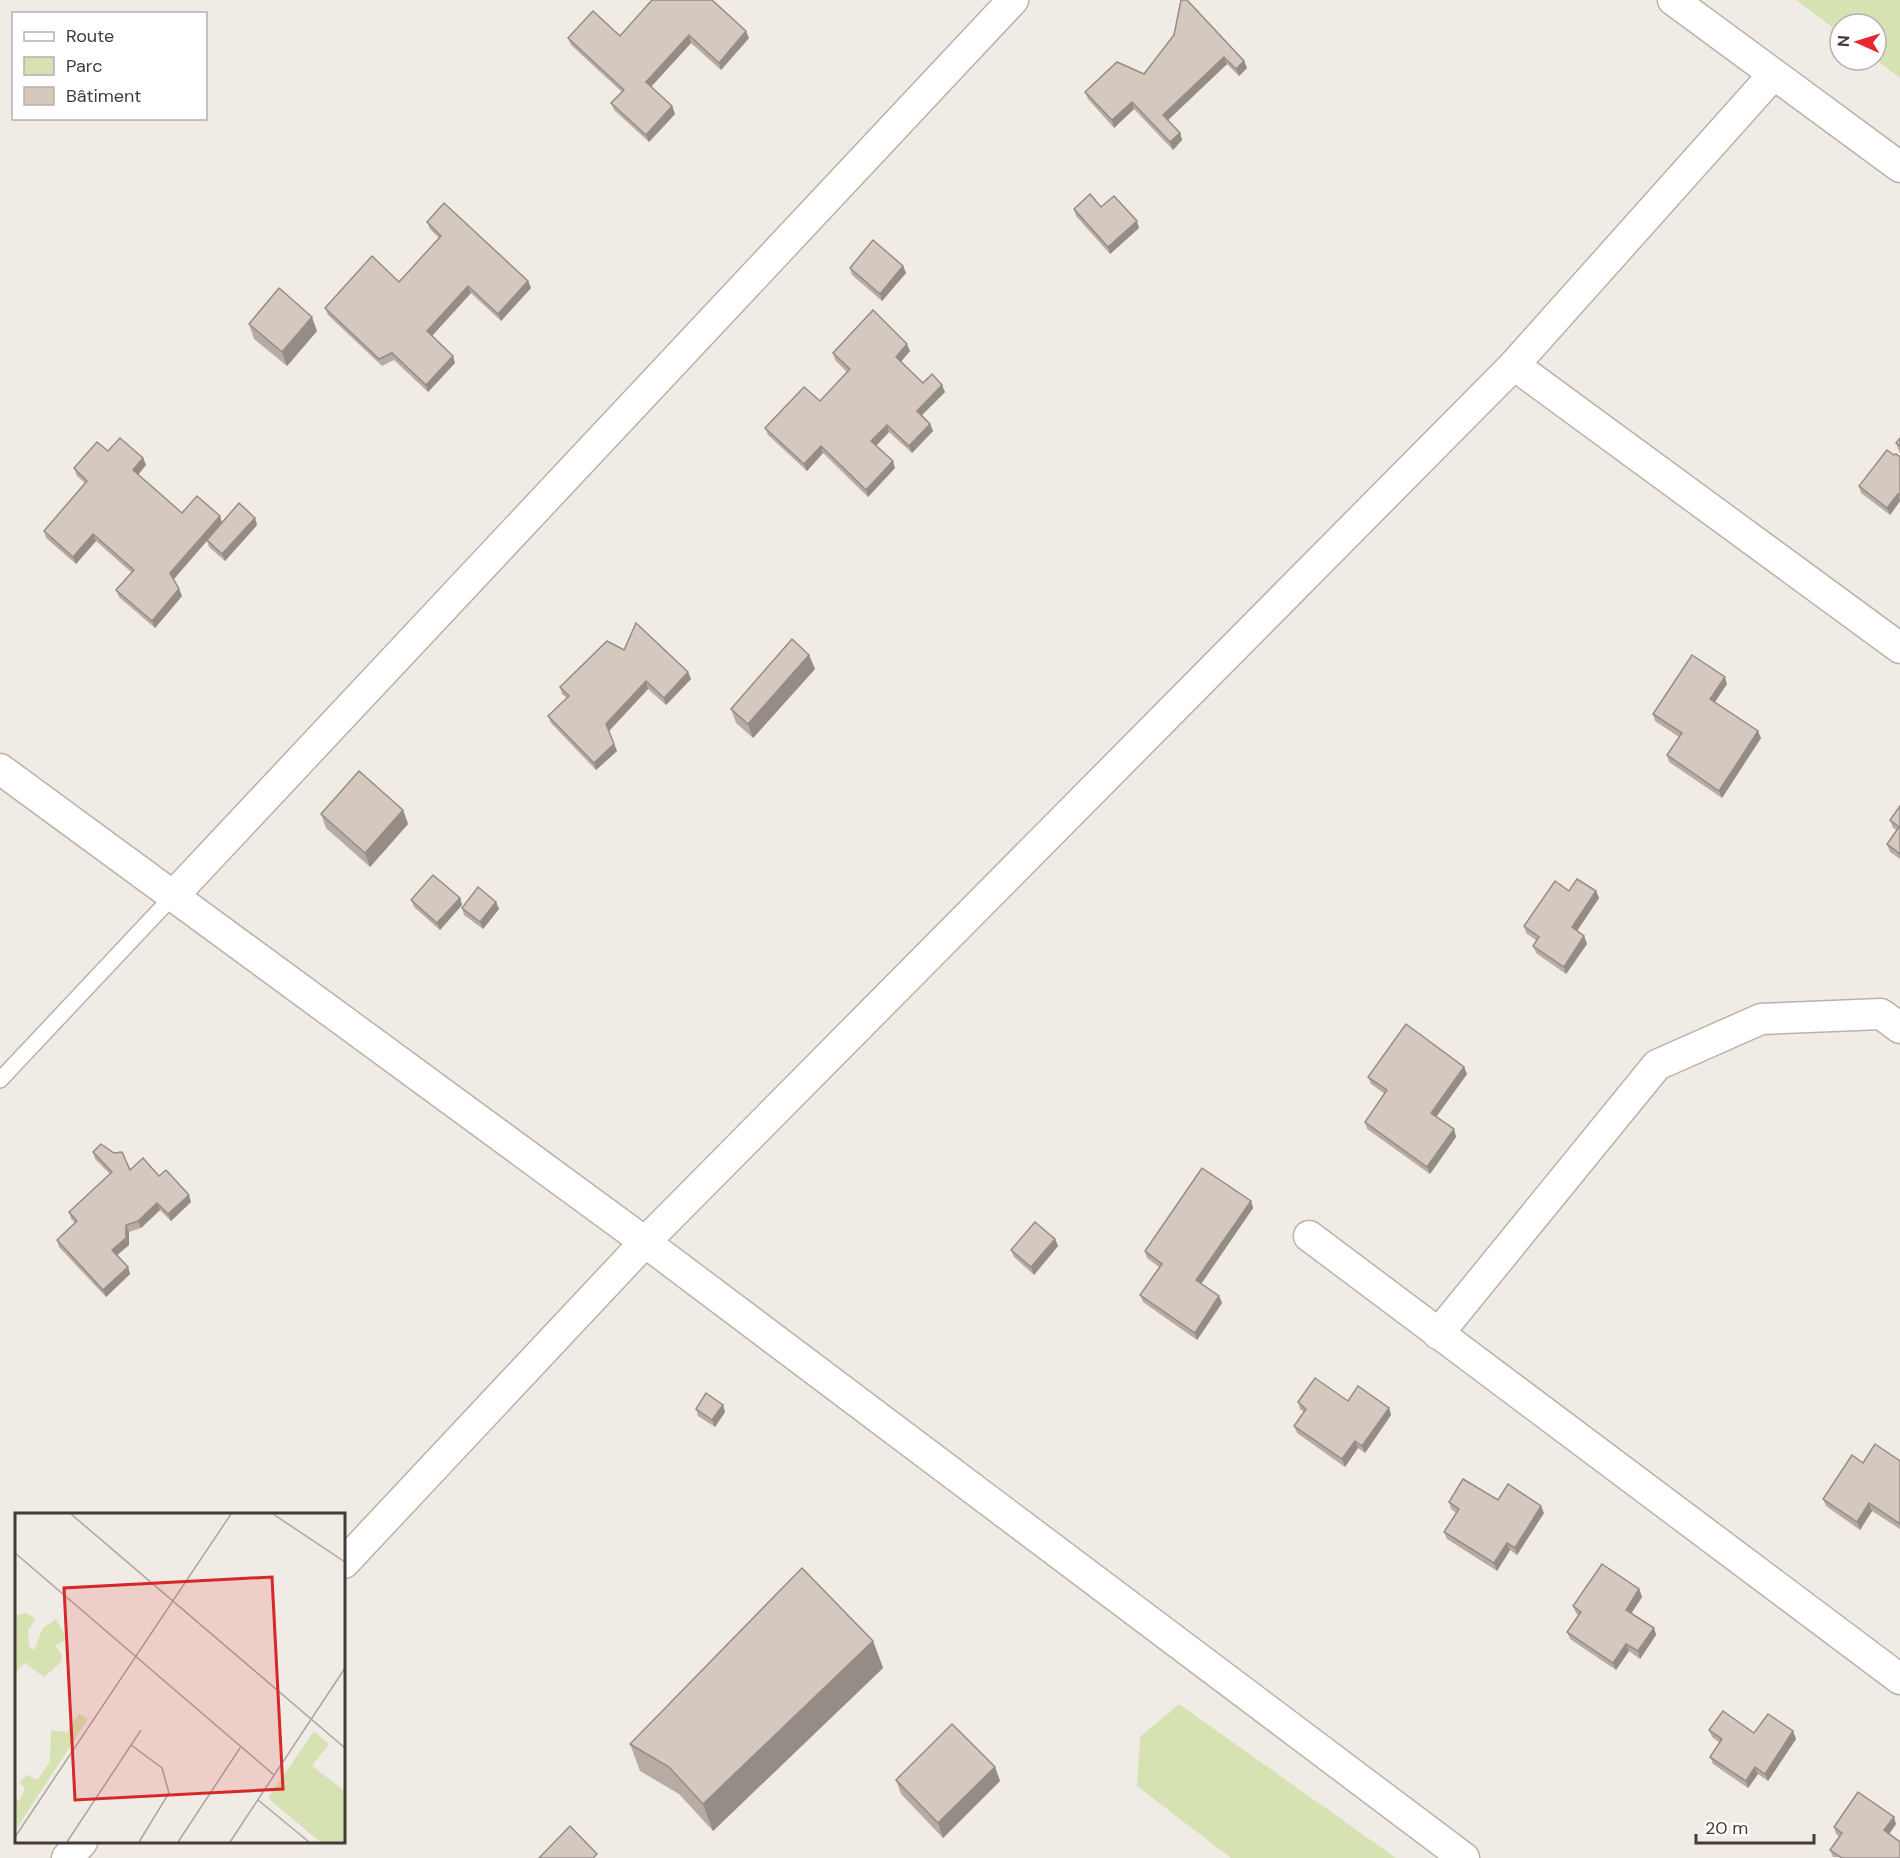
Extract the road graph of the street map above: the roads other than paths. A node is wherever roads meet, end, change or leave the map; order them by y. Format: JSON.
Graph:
{"nodes":[{"id":1,"x":1013,"y":0,"type":"edge"},
{"id":2,"x":1673,"y":0,"type":"edge"},
{"id":3,"x":1773,"y":75,"type":"junction"},
{"id":4,"x":1900,"y":167,"type":"edge"},
{"id":5,"x":1514,"y":365,"type":"junction"},
{"id":6,"x":1900,"y":648,"type":"edge"},
{"id":7,"x":0,"y":769,"type":"edge"},
{"id":8,"x":172,"y":896,"type":"junction"},
{"id":9,"x":1900,"y":1028,"type":"edge"},
{"id":10,"x":0,"y":1080,"type":"edge"},
{"id":11,"x":1309,"y":1236,"type":"dead end"},
{"id":12,"x":645,"y":1242,"type":"junction"},
{"id":13,"x":1438,"y":1334,"type":"junction"},
{"id":14,"x":345,"y":1562,"type":"edge"},
{"id":15,"x":1900,"y":1679,"type":"edge"},
{"id":16,"x":81,"y":1843,"type":"edge"},
{"id":17,"x":67,"y":1858,"type":"edge"},
{"id":18,"x":1464,"y":1858,"type":"edge"}],
"edges":[{"from":1,"to":8,"type":"street"},
{"from":2,"to":3,"type":"street"},
{"from":3,"to":4,"type":"street"},
{"from":3,"to":5,"type":"street"},
{"from":5,"to":6,"type":"street"},
{"from":5,"to":12,"type":"street"},
{"from":7,"to":8,"type":"street"},
{"from":8,"to":10,"type":"lane"},
{"from":8,"to":12,"type":"street"},
{"from":9,"to":13,"type":"street"},
{"from":11,"to":13,"type":"street"},
{"from":12,"to":14,"type":"street"},
{"from":12,"to":18,"type":"street"},
{"from":13,"to":15,"type":"street"},
{"from":16,"to":17,"type":"street"}]}
